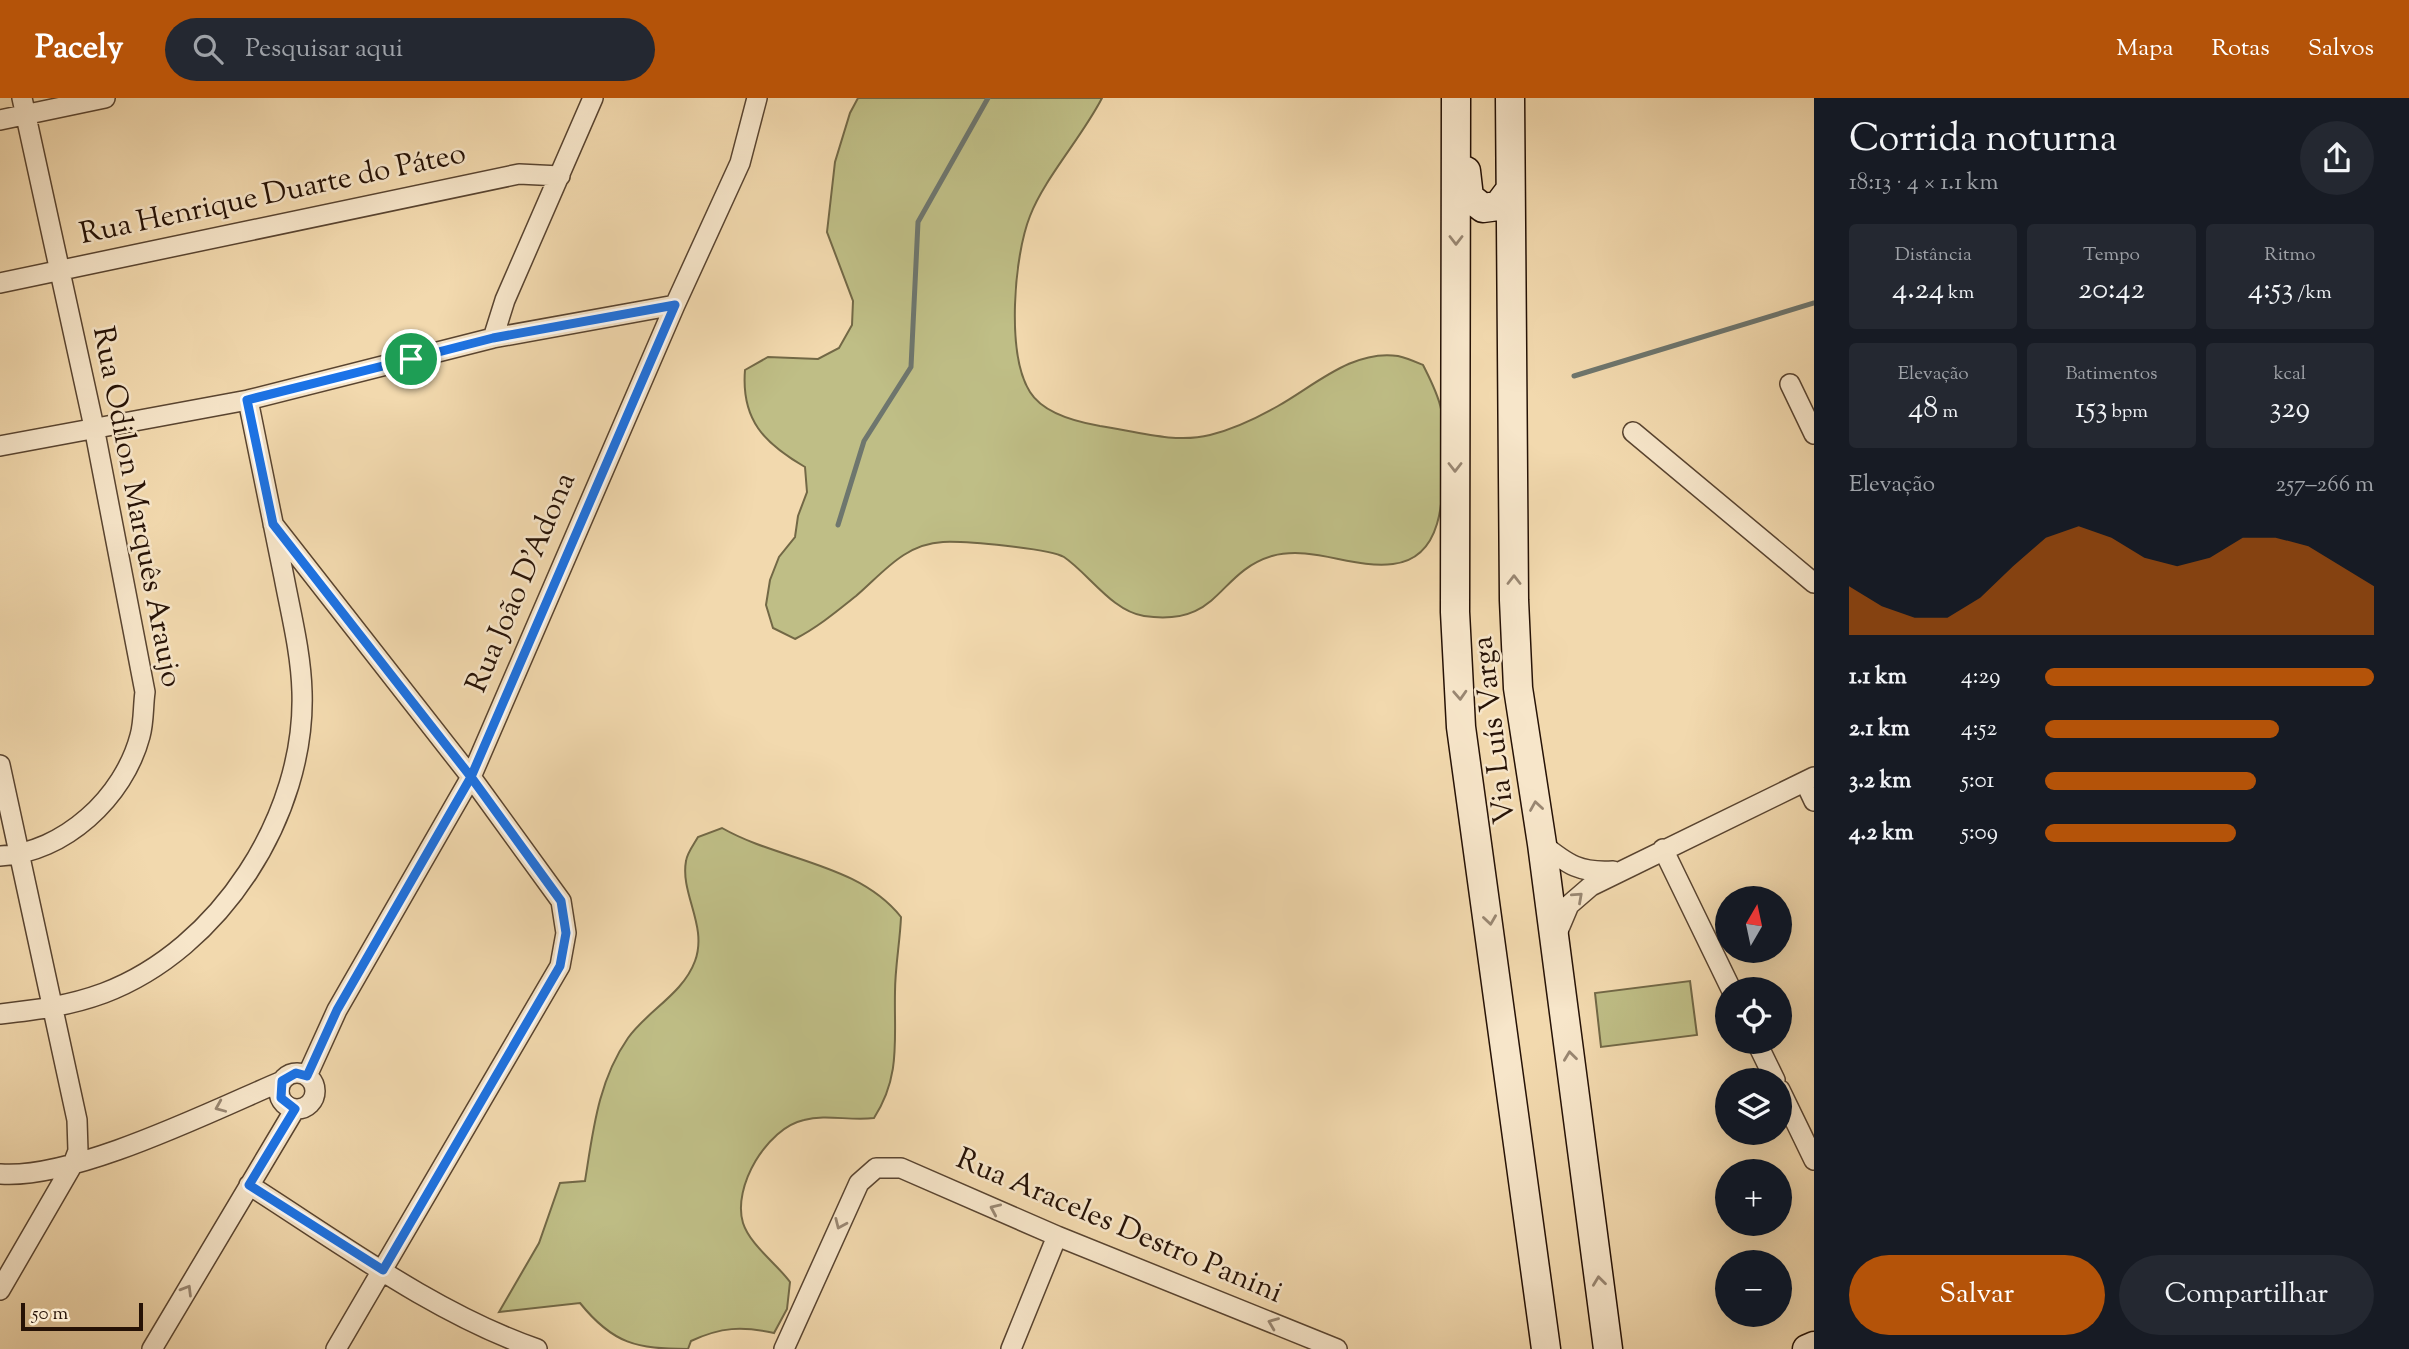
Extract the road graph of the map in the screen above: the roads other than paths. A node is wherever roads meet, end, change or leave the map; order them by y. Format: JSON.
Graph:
{"nodes":[{"id":1,"x":106,"y":98,"type":"edge"},
{"id":2,"x":593,"y":98,"type":"edge"},
{"id":3,"x":757,"y":98,"type":"edge"},
{"id":4,"x":1456,"y":98,"type":"edge"},
{"id":5,"x":1466,"y":98,"type":"edge"},
{"id":6,"x":1512,"y":101,"type":"edge"},
{"id":7,"x":23,"y":106,"type":"edge"},
{"id":8,"x":0,"y":120,"type":"edge"},
{"id":9,"x":560,"y":176,"type":"junction"},
{"id":10,"x":1510,"y":190,"type":"junction"},
{"id":11,"x":60,"y":271,"type":"junction"},
{"id":12,"x":0,"y":283,"type":"edge"},
{"id":13,"x":675,"y":305,"type":"junction"},
{"id":14,"x":493,"y":338,"type":"junction"},
{"id":15,"x":1790,"y":384,"type":"dead end"},
{"id":16,"x":247,"y":400,"type":"junction"},
{"id":17,"x":94,"y":427,"type":"junction"},
{"id":18,"x":1633,"y":432,"type":"dead end"},
{"id":19,"x":1814,"y":434,"type":"edge"},
{"id":20,"x":0,"y":446,"type":"edge"},
{"id":21,"x":273,"y":524,"type":"junction"},
{"id":22,"x":1814,"y":583,"type":"edge"},
{"id":23,"x":0,"y":765,"type":"edge"},
{"id":24,"x":471,"y":777,"type":"junction"},
{"id":25,"x":1809,"y":780,"type":"edge"},
{"id":26,"x":1814,"y":801,"type":"edge"},
{"id":27,"x":1542,"y":844,"type":"junction"},
{"id":28,"x":1663,"y":849,"type":"junction"},
{"id":29,"x":9,"y":856,"type":"edge"},
{"id":30,"x":1618,"y":871,"type":"junction"},
{"id":31,"x":1554,"y":939,"type":"junction"},
{"id":32,"x":1725,"y":977,"type":"edge"},
{"id":33,"x":52,"y":1009,"type":"junction"},
{"id":34,"x":0,"y":1014,"type":"edge"},
{"id":35,"x":307,"y":1076,"type":"junction"},
{"id":36,"x":282,"y":1081,"type":"junction"},
{"id":37,"x":295,"y":1109,"type":"junction"},
{"id":38,"x":1792,"y":1115,"type":"edge"},
{"id":39,"x":1814,"y":1160,"type":"edge"},
{"id":40,"x":72,"y":1164,"type":"junction"},
{"id":41,"x":0,"y":1174,"type":"edge"},
{"id":42,"x":249,"y":1185,"type":"junction"},
{"id":43,"x":1057,"y":1236,"type":"junction"},
{"id":44,"x":383,"y":1270,"type":"junction"},
{"id":45,"x":0,"y":1290,"type":"edge"},
{"id":46,"x":1814,"y":1346,"type":"edge"},
{"id":47,"x":152,"y":1349,"type":"edge"},
{"id":48,"x":336,"y":1349,"type":"edge"},
{"id":49,"x":537,"y":1349,"type":"edge"},
{"id":50,"x":784,"y":1349,"type":"edge"},
{"id":51,"x":1011,"y":1349,"type":"edge"},
{"id":52,"x":1337,"y":1349,"type":"edge"},
{"id":53,"x":1546,"y":1349,"type":"edge"},
{"id":54,"x":1608,"y":1349,"type":"edge"},
{"id":55,"x":1807,"y":1349,"type":"edge"}],
"edges":[{"from":1,"to":7,"type":"street"},
{"from":2,"to":9,"type":"street"},
{"from":3,"to":13,"type":"street","name":"Rua João D'Adona"},
{"from":4,"to":53,"type":"main road","name":"Via Luís Varga","one_way":true},
{"from":5,"to":10,"type":"main road"},
{"from":6,"to":10,"type":"main road","name":"Via Luís Varga"},
{"from":7,"to":8,"type":"street"},
{"from":7,"to":11,"type":"street","name":"Rua Odilon Marquês Araujo"},
{"from":9,"to":11,"type":"street","name":"Rua Henrique Duarte do Páteo"},
{"from":9,"to":14,"type":"street"},
{"from":27,"to":10,"type":"main road","name":"Via Luís Varga","one_way":true},
{"from":11,"to":12,"type":"street","name":"Rua Henrique Duarte do Páteo"},
{"from":11,"to":17,"type":"street","name":"Rua Odilon Marquês Araujo"},
{"from":13,"to":14,"type":"street"},
{"from":13,"to":24,"type":"street","name":"Rua João D'Adona"},
{"from":14,"to":16,"type":"street"},
{"from":15,"to":19,"type":"street"},
{"from":16,"to":17,"type":"street"},
{"from":16,"to":21,"type":"street"},
{"from":17,"to":20,"type":"street"},
{"from":17,"to":29,"type":"street","name":"Rua Odilon Marquês Araujo"},
{"from":18,"to":22,"type":"street"},
{"from":21,"to":24,"type":"street"},
{"from":21,"to":33,"type":"street"},
{"from":23,"to":29,"type":"street"},
{"from":24,"to":35,"type":"street","name":"Rua João D'Adona"},
{"from":24,"to":44,"type":"street"},
{"from":25,"to":26,"type":"street"},
{"from":25,"to":28,"type":"street"},
{"from":27,"to":30,"type":"street"},
{"from":27,"to":31,"type":"main road","name":"Via Luís Varga"},
{"from":28,"to":30,"type":"street"},
{"from":28,"to":32,"type":"street"},
{"from":29,"to":33,"type":"street"},
{"from":31,"to":30,"type":"street","one_way":true},
{"from":54,"to":31,"type":"main road","name":"Via Luís Varga","one_way":true},
{"from":33,"to":34,"type":"street"},
{"from":33,"to":40,"type":"street"},
{"from":35,"to":36,"type":"street"},
{"from":35,"to":37,"type":"street"},
{"from":36,"to":37,"type":"street"},
{"from":36,"to":40,"type":"street","one_way":true},
{"from":37,"to":42,"type":"street"},
{"from":38,"to":39,"type":"street"},
{"from":40,"to":41,"type":"street"},
{"from":40,"to":45,"type":"street"},
{"from":42,"to":44,"type":"street"},
{"from":47,"to":42,"type":"street","one_way":true},
{"from":43,"to":50,"type":"street","name":"Rua Araceles Destro Panini","one_way":true},
{"from":43,"to":51,"type":"street"},
{"from":52,"to":43,"type":"street","name":"Rua Araceles Destro Panini","one_way":true},
{"from":44,"to":48,"type":"street"},
{"from":44,"to":49,"type":"street"},
{"from":46,"to":55,"type":"main road"}]}
